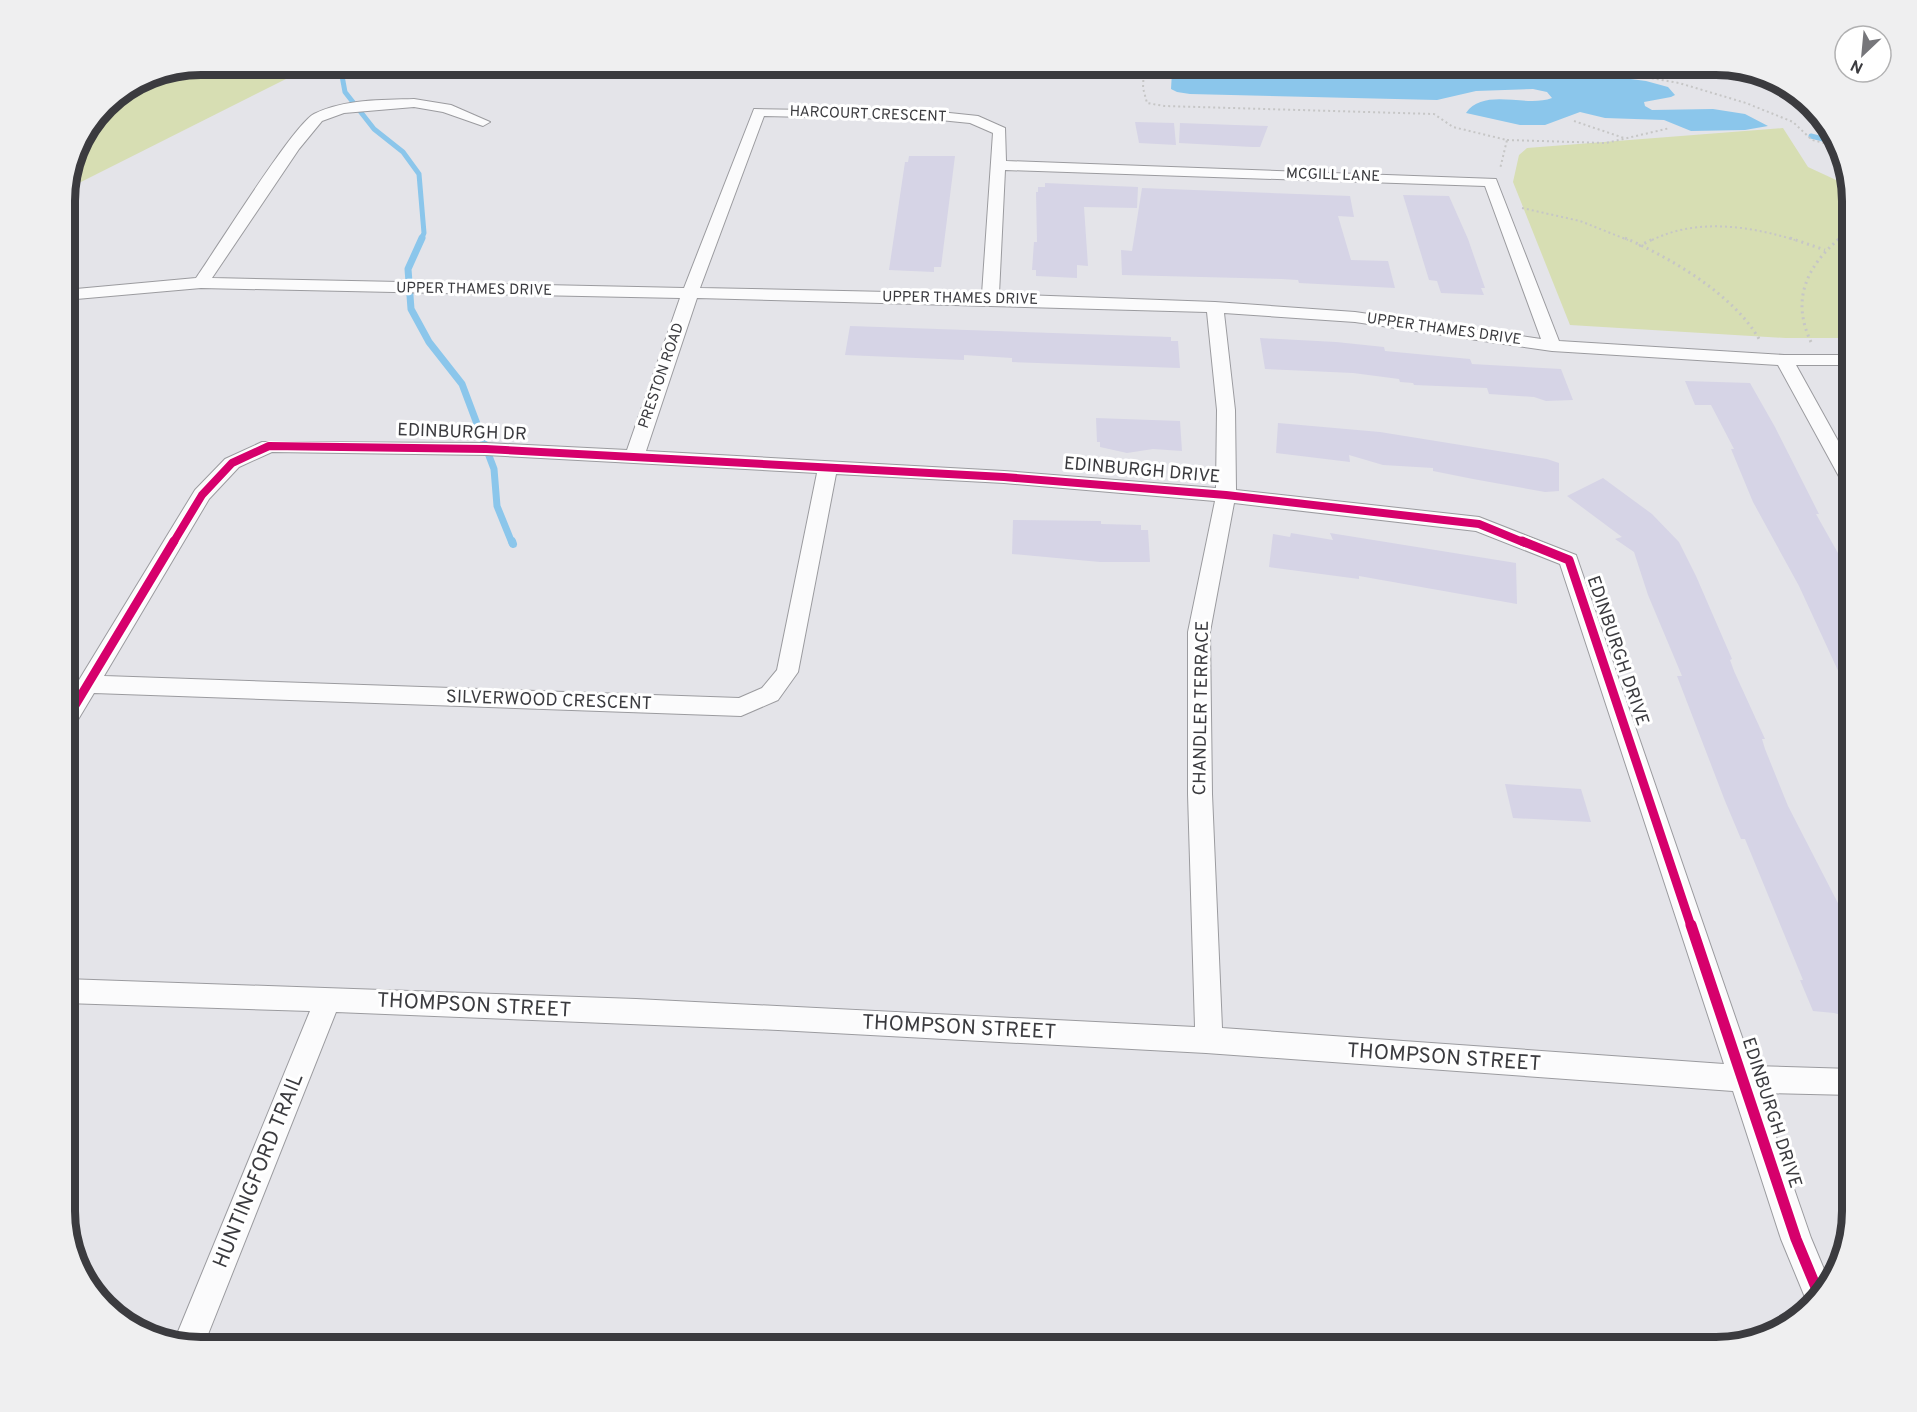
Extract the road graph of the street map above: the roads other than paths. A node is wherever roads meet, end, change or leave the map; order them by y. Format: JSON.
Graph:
{"nodes":[{"id":1,"x":483,"y":122,"type":"dead end"},
{"id":2,"x":999,"y":165,"type":"junction"},
{"id":3,"x":201,"y":283,"type":"junction"},
{"id":4,"x":690,"y":293,"type":"junction"},
{"id":5,"x":75,"y":294,"type":"edge"},
{"id":6,"x":990,"y":299,"type":"junction"},
{"id":7,"x":1215,"y":307,"type":"junction"},
{"id":8,"x":1552,"y":346,"type":"junction"},
{"id":9,"x":1776,"y":360,"type":"junction"},
{"id":10,"x":1842,"y":360,"type":"edge"},
{"id":11,"x":634,"y":458,"type":"junction"},
{"id":12,"x":1842,"y":466,"type":"edge"},
{"id":13,"x":828,"y":468,"type":"junction"},
{"id":14,"x":1004,"y":477,"type":"joint"},
{"id":15,"x":1226,"y":495,"type":"junction"},
{"id":16,"x":89,"y":684,"type":"junction"},
{"id":17,"x":75,"y":706,"type":"edge"},
{"id":18,"x":75,"y":991,"type":"edge"},
{"id":19,"x":328,"y":999,"type":"junction"},
{"id":20,"x":1209,"y":1040,"type":"junction"},
{"id":21,"x":1744,"y":1081,"type":"junction"},
{"id":22,"x":1842,"y":1082,"type":"edge"},
{"id":23,"x":1816,"y":1288,"type":"edge"},
{"id":24,"x":192,"y":1336,"type":"edge"}],
"edges":[{"from":1,"to":3,"type":"street"},
{"from":2,"to":4,"type":"street","name":"HARCOURT CRESCENT"},
{"from":2,"to":6,"type":"street","name":"HARCOURT CRESCENT"},
{"from":2,"to":8,"type":"street","name":"MCGILL LANE"},
{"from":3,"to":4,"type":"street","name":"UPPER THAMES DRIVE"},
{"from":3,"to":5,"type":"street","name":"UPPER THAMES DRIVE"},
{"from":4,"to":6,"type":"street","name":"UPPER THAMES DRIVE"},
{"from":4,"to":11,"type":"street","name":"PRESTON ROAD"},
{"from":6,"to":7,"type":"street","name":"UPPER THAMES DRIVE"},
{"from":7,"to":8,"type":"street","name":"UPPER THAMES DRIVE"},
{"from":7,"to":15,"type":"street","name":"CHANDLER TERRACE"},
{"from":8,"to":9,"type":"street","name":"UPPER THAMES DRIVE"},
{"from":9,"to":10,"type":"street","name":"UPPER THAMES DRIVE"},
{"from":9,"to":12,"type":"street"},
{"from":11,"to":13,"type":"street","name":"EDINBURGH DR"},
{"from":11,"to":16,"type":"street","name":"EDINBURGH DR"},
{"from":13,"to":14,"type":"street","name":"EDINBURGH DR"},
{"from":13,"to":16,"type":"street","name":"SILVERWOOD CRESCENT"},
{"from":14,"to":15,"type":"street","name":"EDINBURGH DRIVE"},
{"from":15,"to":20,"type":"street","name":"CHANDLER TERRACE"},
{"from":15,"to":21,"type":"street","name":"EDINBURGH DRIVE"},
{"from":16,"to":17,"type":"street","name":"EDINBURGH DR"},
{"from":18,"to":19,"type":"street","name":"THOMPSON STREET"},
{"from":19,"to":20,"type":"street","name":"THOMPSON STREET"},
{"from":19,"to":24,"type":"street","name":"HUNTINGFORD TRAIL"},
{"from":20,"to":21,"type":"street","name":"THOMPSON STREET"},
{"from":21,"to":22,"type":"street","name":"THOMPSON STREET"},
{"from":21,"to":23,"type":"street","name":"EDINBURGH DRIVE"}]}
